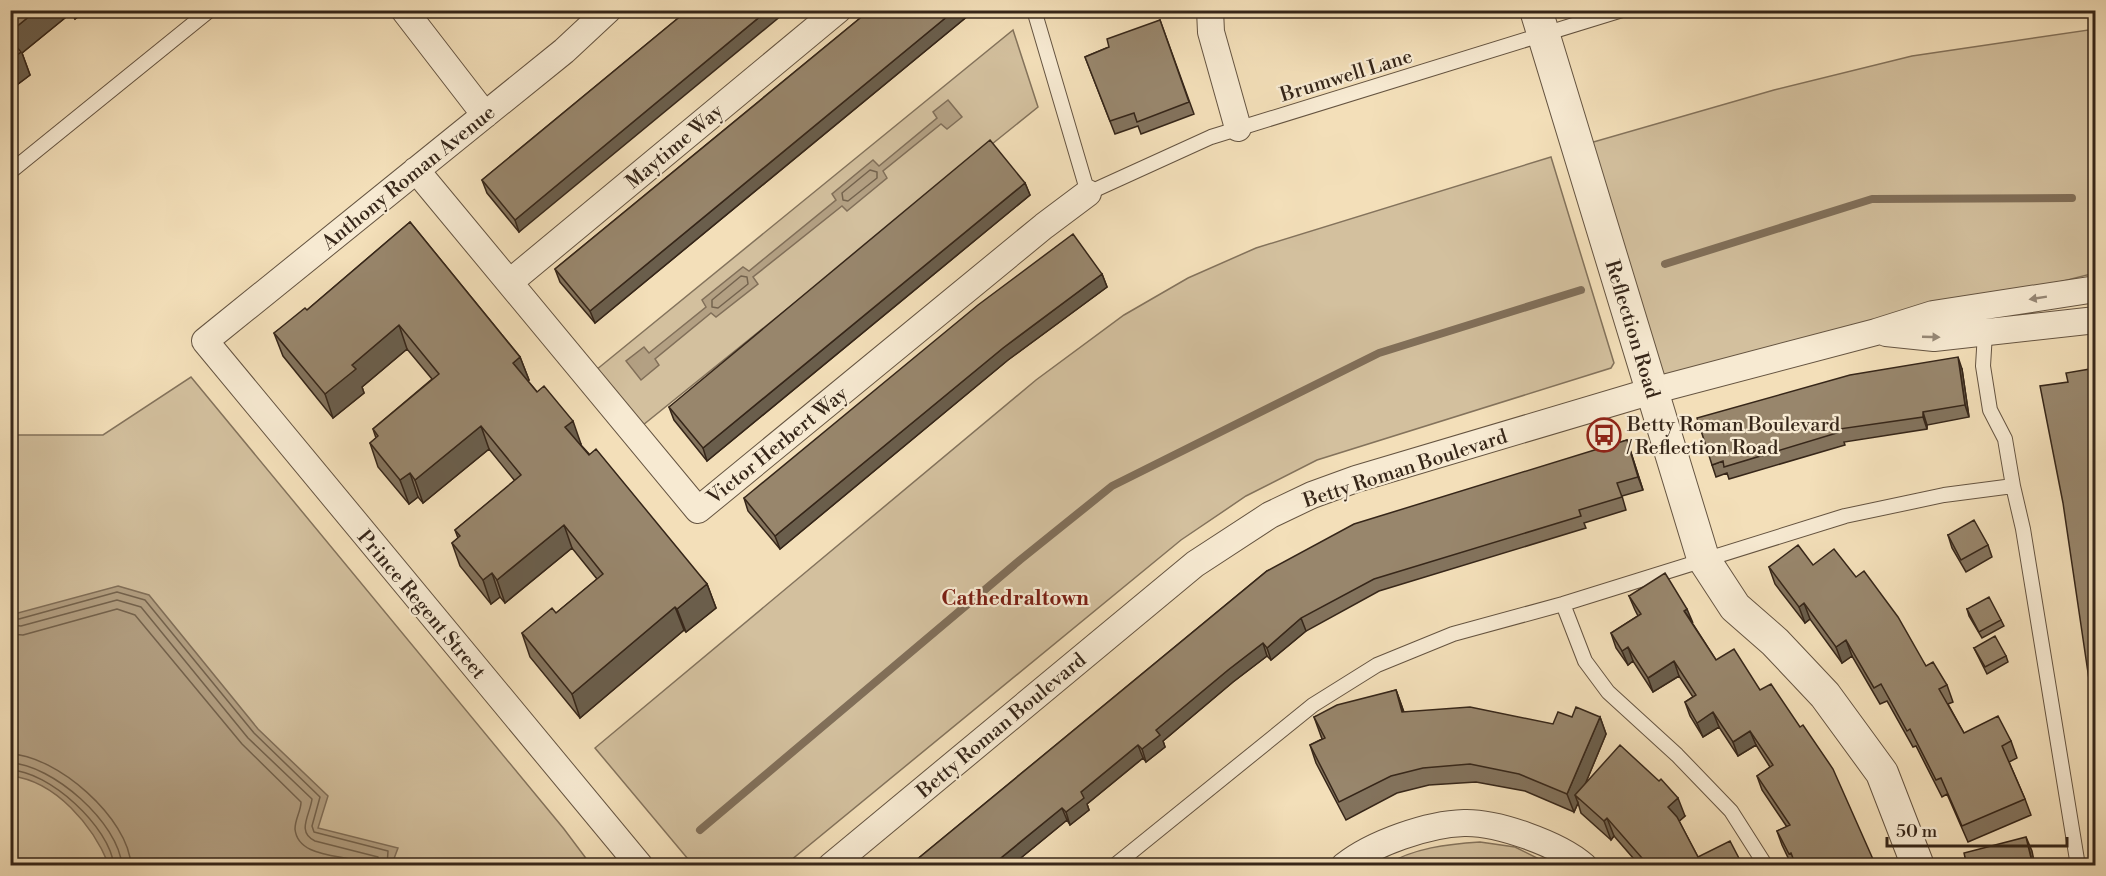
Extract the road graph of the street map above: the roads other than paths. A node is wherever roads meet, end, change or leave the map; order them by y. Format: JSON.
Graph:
{"nodes":[{"id":1,"x":210,"y":10,"type":"edge"},
{"id":2,"x":404,"y":10,"type":"edge"},
{"id":3,"x":608,"y":10,"type":"edge"},
{"id":4,"x":838,"y":10,"type":"edge"},
{"id":5,"x":1034,"y":10,"type":"edge"},
{"id":6,"x":1210,"y":10,"type":"edge"},
{"id":7,"x":1622,"y":10,"type":"edge"},
{"id":8,"x":1539,"y":23,"type":"edge"},
{"id":9,"x":485,"y":116,"type":"junction"},
{"id":10,"x":1238,"y":128,"type":"junction"},
{"id":11,"x":416,"y":170,"type":"junction"},
{"id":12,"x":10,"y":172,"type":"edge"},
{"id":13,"x":1088,"y":193,"type":"junction"},
{"id":14,"x":510,"y":282,"type":"junction"},
{"id":15,"x":2096,"y":289,"type":"edge"},
{"id":16,"x":2096,"y":320,"type":"edge"},
{"id":17,"x":1876,"y":332,"type":"junction"},
{"id":18,"x":1985,"y":333,"type":"junction"},
{"id":19,"x":205,"y":341,"type":"joint"},
{"id":20,"x":1652,"y":391,"type":"junction"},
{"id":21,"x":2013,"y":486,"type":"junction"},
{"id":22,"x":1703,"y":558,"type":"junction"},
{"id":23,"x":1563,"y":604,"type":"junction"},
{"id":24,"x":640,"y":866,"type":"edge"},
{"id":25,"x":831,"y":866,"type":"edge"},
{"id":26,"x":1114,"y":866,"type":"edge"},
{"id":27,"x":1344,"y":866,"type":"edge"},
{"id":28,"x":1584,"y":866,"type":"edge"},
{"id":29,"x":1766,"y":866,"type":"edge"},
{"id":30,"x":1918,"y":866,"type":"edge"},
{"id":31,"x":2078,"y":866,"type":"edge"}],
"edges":[{"from":1,"to":12,"type":"lane"},
{"from":2,"to":9,"type":"street"},
{"from":3,"to":9,"type":"street","name":"Anthony Roman Avenue"},
{"from":4,"to":14,"type":"street","name":"Maytime Way"},
{"from":5,"to":13,"type":"lane"},
{"from":6,"to":10,"type":"street"},
{"from":7,"to":8,"type":"lane","name":"Brumwell Lane"},
{"from":8,"to":10,"type":"lane","name":"Brumwell Lane"},
{"from":8,"to":20,"type":"street","name":"Reflection Road"},
{"from":9,"to":11,"type":"street","name":"Anthony Roman Avenue"},
{"from":10,"to":13,"type":"lane","name":"Brumwell Lane"},
{"from":11,"to":14,"type":"street","name":"Victor Herbert Way"},
{"from":11,"to":19,"type":"street","name":"Anthony Roman Avenue"},
{"from":13,"to":14,"type":"street","name":"Victor Herbert Way"},
{"from":15,"to":17,"type":"street","name":"Betty Roman Boulevard","one_way":true},
{"from":16,"to":18,"type":"street","name":"Betty Roman Boulevard"},
{"from":17,"to":18,"type":"street","name":"Betty Roman Boulevard","one_way":true},
{"from":17,"to":20,"type":"street","name":"Betty Roman Boulevard"},
{"from":18,"to":21,"type":"lane"},
{"from":19,"to":24,"type":"street","name":"Prince Regent Street"},
{"from":20,"to":22,"type":"street","name":"Reflection Road"},
{"from":20,"to":25,"type":"street","name":"Betty Roman Boulevard"},
{"from":21,"to":22,"type":"lane"},
{"from":21,"to":31,"type":"lane"},
{"from":22,"to":23,"type":"lane"},
{"from":22,"to":30,"type":"street","name":"Reflection Road"},
{"from":23,"to":26,"type":"lane"},
{"from":23,"to":29,"type":"lane"},
{"from":27,"to":28,"type":"street"}]}
